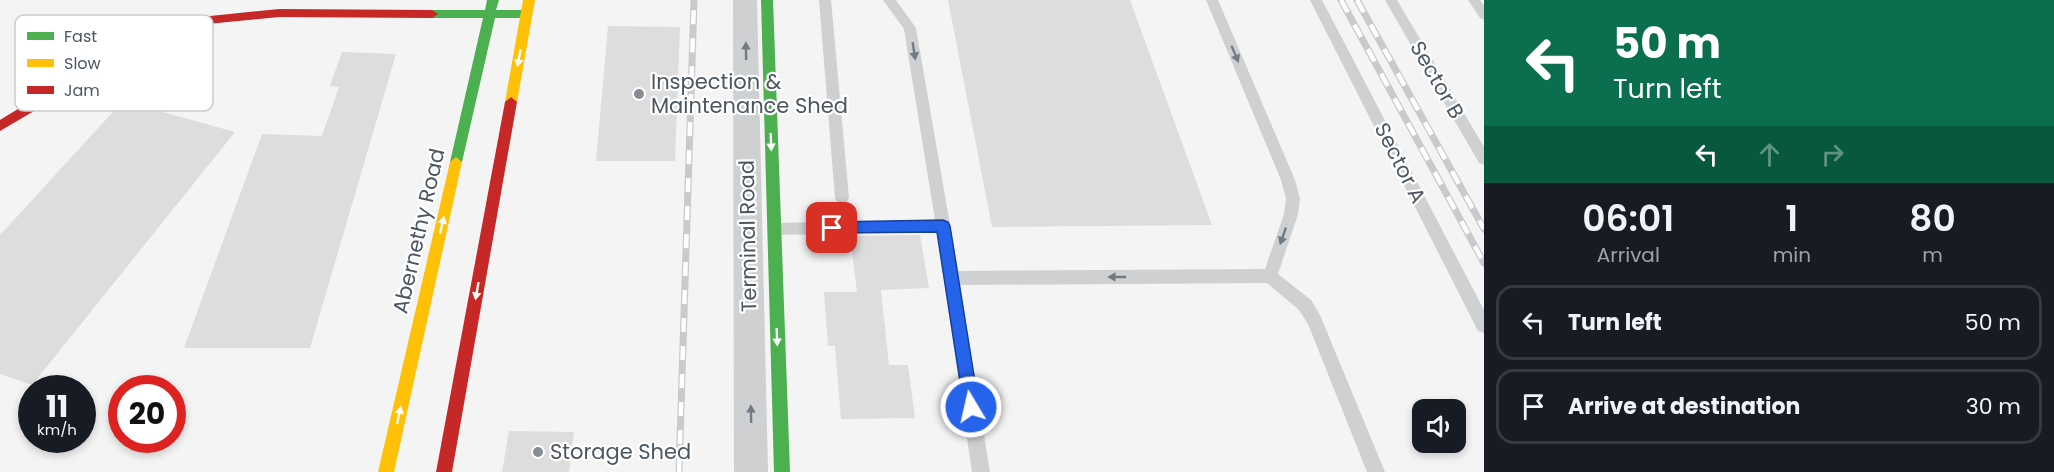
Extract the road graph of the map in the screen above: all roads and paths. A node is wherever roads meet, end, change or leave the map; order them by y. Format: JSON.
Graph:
{"nodes":[{"id":1,"x":529,"y":0,"type":"edge"},
{"id":2,"x":745,"y":0,"type":"edge"},
{"id":3,"x":767,"y":0,"type":"edge"},
{"id":4,"x":825,"y":0,"type":"edge"},
{"id":5,"x":889,"y":0,"type":"edge"},
{"id":6,"x":1212,"y":0,"type":"edge"},
{"id":7,"x":1316,"y":0,"type":"edge"},
{"id":8,"x":1391,"y":0,"type":"edge"},
{"id":9,"x":1474,"y":0,"type":"edge"},
{"id":10,"x":491,"y":7,"type":"edge"},
{"id":11,"x":527,"y":14,"type":"junction"},
{"id":12,"x":1484,"y":15,"type":"edge"},
{"id":13,"x":213,"y":19,"type":"edge"},
{"id":14,"x":24,"y":111,"type":"edge"},
{"id":15,"x":0,"y":126,"type":"edge"},
{"id":16,"x":1484,"y":159,"type":"edge"},
{"id":17,"x":842,"y":198,"type":"dead end"},
{"id":18,"x":943,"y":226,"type":"junction"},
{"id":19,"x":774,"y":229,"type":"junction"},
{"id":20,"x":1270,"y":276,"type":"junction"},
{"id":21,"x":952,"y":278,"type":"junction"},
{"id":22,"x":1484,"y":326,"type":"edge"},
{"id":23,"x":386,"y":472,"type":"edge"},
{"id":24,"x":444,"y":472,"type":"edge"},
{"id":25,"x":751,"y":472,"type":"edge"},
{"id":26,"x":782,"y":472,"type":"edge"},
{"id":27,"x":981,"y":472,"type":"edge"},
{"id":28,"x":1376,"y":472,"type":"edge"}],
"edges":[{"from":1,"to":11,"type":"street"},
{"from":25,"to":2,"type":"street","name":"Terminal Road","one_way":true},
{"from":3,"to":19,"type":"street","one_way":true},
{"from":4,"to":17,"type":"lane"},
{"from":5,"to":18,"type":"lane","one_way":true},
{"from":6,"to":20,"type":"lane","one_way":true},
{"from":7,"to":22,"type":"lane","name":"Sector A"},
{"from":8,"to":16,"type":"lane","name":"Sector B"},
{"from":9,"to":12,"type":"lane"},
{"from":10,"to":11,"type":"street"},
{"from":10,"to":13,"type":"street"},
{"from":23,"to":10,"type":"street","name":"Abernethy Road","one_way":true},
{"from":11,"to":24,"type":"street","one_way":true},
{"from":14,"to":15,"type":"street"},
{"from":18,"to":19,"type":"lane"},
{"from":18,"to":21,"type":"lane"},
{"from":19,"to":26,"type":"street","one_way":true},
{"from":20,"to":21,"type":"lane","one_way":true},
{"from":20,"to":28,"type":"lane"},
{"from":21,"to":27,"type":"lane"}]}
